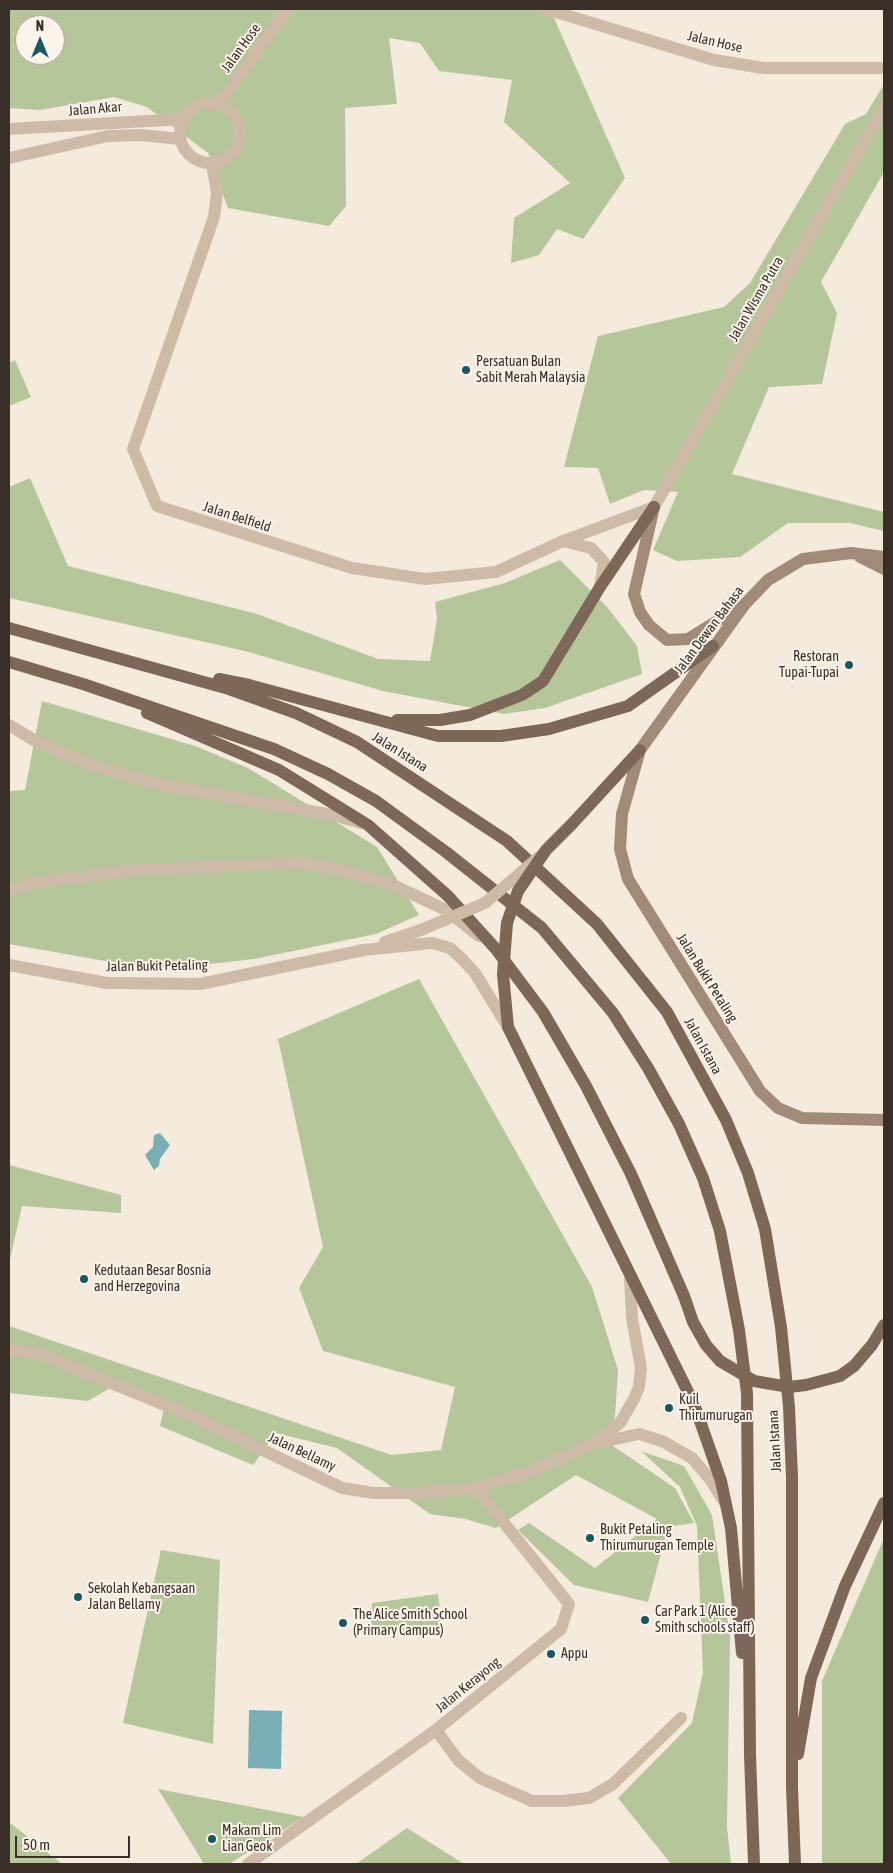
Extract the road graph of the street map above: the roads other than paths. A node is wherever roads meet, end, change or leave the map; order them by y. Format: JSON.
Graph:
{"nodes":[{"id":1,"x":288,"y":9,"type":"edge"},
{"id":2,"x":546,"y":9,"type":"edge"},
{"id":3,"x":884,"y":68,"type":"edge"},
{"id":4,"x":219,"y":104,"type":"junction"},
{"id":5,"x":884,"y":107,"type":"edge"},
{"id":6,"x":183,"y":119,"type":"junction"},
{"id":7,"x":9,"y":129,"type":"edge"},
{"id":8,"x":180,"y":139,"type":"junction"},
{"id":9,"x":9,"y":158,"type":"edge"},
{"id":10,"x":212,"y":164,"type":"junction"},
{"id":11,"x":654,"y":507,"type":"junction"},
{"id":12,"x":563,"y":541,"type":"junction"},
{"id":13,"x":852,"y":553,"type":"junction"},
{"id":14,"x":884,"y":557,"type":"edge"},
{"id":15,"x":884,"y":569,"type":"edge"},
{"id":16,"x":600,"y":587,"type":"junction"},
{"id":17,"x":745,"y":604,"type":"junction"},
{"id":18,"x":9,"y":628,"type":"edge"},
{"id":19,"x":713,"y":646,"type":"junction"},
{"id":20,"x":9,"y":662,"type":"edge"},
{"id":21,"x":143,"y":666,"type":"junction"},
{"id":22,"x":83,"y":684,"type":"junction"},
{"id":23,"x":380,"y":720,"type":"junction"},
{"id":24,"x":9,"y":725,"type":"edge"},
{"id":25,"x":640,"y":750,"type":"junction"},
{"id":26,"x":368,"y":825,"type":"junction"},
{"id":27,"x":546,"y":850,"type":"junction"},
{"id":28,"x":9,"y":891,"type":"edge"},
{"id":29,"x":495,"y":948,"type":"junction"},
{"id":30,"x":364,"y":950,"type":"junction"},
{"id":31,"x":9,"y":965,"type":"edge"},
{"id":32,"x":508,"y":1027,"type":"junction"},
{"id":33,"x":884,"y":1120,"type":"edge"},
{"id":34,"x":630,"y":1278,"type":"junction"},
{"id":35,"x":884,"y":1325,"type":"edge"},
{"id":36,"x":9,"y":1350,"type":"edge"},
{"id":37,"x":593,"y":1444,"type":"junction"},
{"id":38,"x":476,"y":1488,"type":"junction"},
{"id":39,"x":884,"y":1503,"type":"edge"},
{"id":40,"x":726,"y":1505,"type":"junction"},
{"id":41,"x":681,"y":1718,"type":"dead end"},
{"id":42,"x":436,"y":1730,"type":"junction"},
{"id":43,"x":750,"y":1755,"type":"junction"},
{"id":44,"x":792,"y":1788,"type":"junction"},
{"id":45,"x":248,"y":1864,"type":"edge"},
{"id":46,"x":754,"y":1864,"type":"edge"},
{"id":47,"x":795,"y":1864,"type":"edge"}],
"edges":[{"from":1,"to":4,"type":"street","name":"Jalan Hose"},
{"from":2,"to":3,"type":"street","name":"Jalan Hose"},
{"from":4,"to":6,"type":"street"},
{"from":4,"to":10,"type":"street"},
{"from":5,"to":11,"type":"street","name":"Jalan Wisma Putra"},
{"from":6,"to":7,"type":"street","name":"Jalan Akar"},
{"from":6,"to":8,"type":"street"},
{"from":8,"to":9,"type":"street"},
{"from":8,"to":10,"type":"street"},
{"from":10,"to":12,"type":"street","name":"Jalan Belfield"},
{"from":11,"to":12,"type":"street","name":"Jalan Belfield"},
{"from":11,"to":16,"type":"main road"},
{"from":11,"to":17,"type":"main road"},
{"from":12,"to":16,"type":"street"},
{"from":13,"to":14,"type":"main road","name":"Jalan Dewan Bahasa"},
{"from":13,"to":15,"type":"main road"},
{"from":13,"to":17,"type":"main road","name":"Jalan Dewan Bahasa"},
{"from":16,"to":23,"type":"main road"},
{"from":17,"to":19,"type":"main road","name":"Jalan Dewan Bahasa"},
{"from":18,"to":21,"type":"main road","name":"Jalan Istana"},
{"from":19,"to":23,"type":"main road"},
{"from":19,"to":25,"type":"main road","name":"Jalan Dewan Bahasa"},
{"from":20,"to":22,"type":"main road","name":"Jalan Istana"},
{"from":21,"to":23,"type":"main road"},
{"from":21,"to":44,"type":"main road","name":"Jalan Istana"},
{"from":22,"to":26,"type":"main road"},
{"from":22,"to":43,"type":"main road","name":"Jalan Istana"},
{"from":24,"to":26,"type":"street"},
{"from":25,"to":27,"type":"main road","bridge":true},
{"from":25,"to":33,"type":"main road","name":"Jalan Bukit Petaling"},
{"from":26,"to":29,"type":"main road"},
{"from":27,"to":30,"type":"street","name":"Jalan Bukit Petaling","bridge":true},
{"from":27,"to":32,"type":"main road","bridge":true},
{"from":28,"to":29,"type":"street"},
{"from":29,"to":35,"type":"main road","bridge":true},
{"from":30,"to":31,"type":"street","name":"Jalan Bukit Petaling"},
{"from":30,"to":32,"type":"street","name":"Jalan Bukit Petaling"},
{"from":32,"to":34,"type":"main road"},
{"from":34,"to":37,"type":"street","name":"Jalan Bellamy"},
{"from":34,"to":40,"type":"main road"},
{"from":36,"to":38,"type":"street","name":"Jalan Bellamy"},
{"from":37,"to":38,"type":"street","name":"Jalan Bellamy"},
{"from":37,"to":40,"type":"street","name":"Jalan Bellamy"},
{"from":38,"to":42,"type":"street","name":"Jalan Kerayong"},
{"from":39,"to":44,"type":"main road"},
{"from":40,"to":43,"type":"main road"},
{"from":41,"to":42,"type":"street"},
{"from":42,"to":45,"type":"street","name":"Jalan Kerayong"},
{"from":43,"to":46,"type":"main road","name":"Jalan Istana"},
{"from":44,"to":47,"type":"main road","name":"Jalan Istana"}]}
